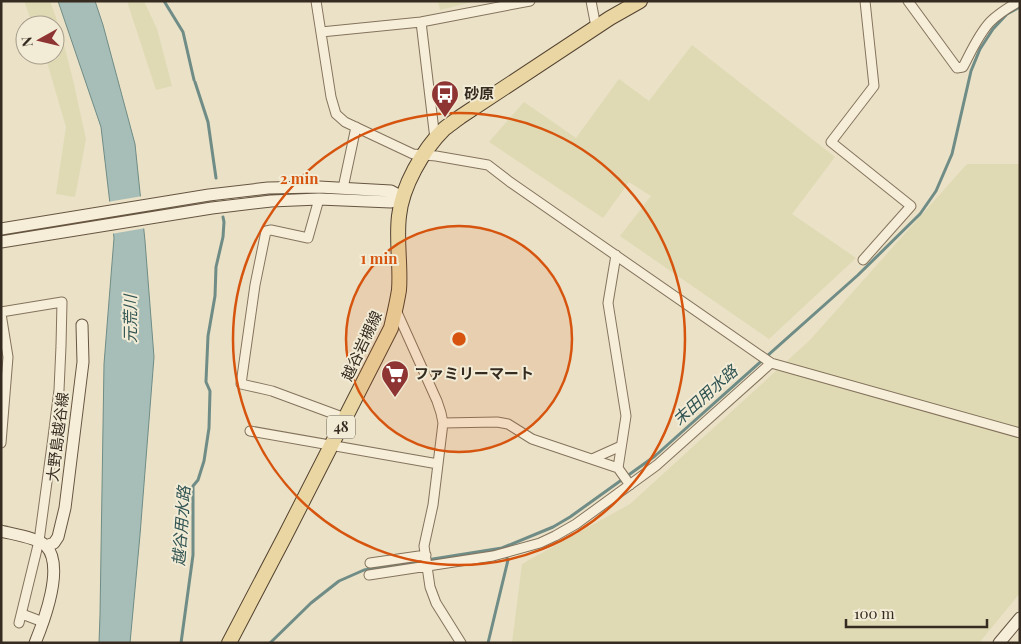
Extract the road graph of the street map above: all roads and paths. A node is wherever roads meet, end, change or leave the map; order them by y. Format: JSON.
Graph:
{"nodes":[{"id":1,"x":316,"y":1,"type":"edge"},
{"id":2,"x":530,"y":1,"type":"edge"},
{"id":3,"x":591,"y":1,"type":"edge"},
{"id":4,"x":640,"y":1,"type":"edge"},
{"id":5,"x":865,"y":1,"type":"edge"},
{"id":6,"x":908,"y":1,"type":"edge"},
{"id":7,"x":1020,"y":1,"type":"edge"},
{"id":8,"x":421,"y":22,"type":"junction"},
{"id":9,"x":596,"y":27,"type":"junction"},
{"id":10,"x":321,"y":32,"type":"junction"},
{"id":11,"x":356,"y":127,"type":"junction"},
{"id":12,"x":435,"y":139,"type":"junction"},
{"id":13,"x":424,"y":155,"type":"junction"},
{"id":14,"x":342,"y":188,"type":"junction"},
{"id":15,"x":402,"y":197,"type":"junction"},
{"id":16,"x":319,"y":199,"type":"junction"},
{"id":17,"x":1,"y":229,"type":"edge"},
{"id":18,"x":1,"y":242,"type":"edge"},
{"id":19,"x":616,"y":255,"type":"junction"},
{"id":20,"x":863,"y":260,"type":"dead end"},
{"id":21,"x":396,"y":310,"type":"junction"},
{"id":22,"x":1,"y":313,"type":"edge"},
{"id":23,"x":82,"y":325,"type":"dead end"},
{"id":24,"x":771,"y":363,"type":"junction"},
{"id":25,"x":345,"y":418,"type":"junction"},
{"id":26,"x":443,"y":423,"type":"junction"},
{"id":27,"x":250,"y":431,"type":"dead end"},
{"id":28,"x":1020,"y":433,"type":"edge"},
{"id":29,"x":1,"y":443,"type":"edge"},
{"id":30,"x":331,"y":446,"type":"junction"},
{"id":31,"x":621,"y":446,"type":"junction"},
{"id":32,"x":592,"y":459,"type":"junction"},
{"id":33,"x":438,"y":464,"type":"junction"},
{"id":34,"x":618,"y":468,"type":"junction"},
{"id":35,"x":630,"y":485,"type":"junction"},
{"id":36,"x":1,"y":531,"type":"edge"},
{"id":37,"x":43,"y":544,"type":"junction"},
{"id":38,"x":426,"y":555,"type":"junction"},
{"id":39,"x":370,"y":563,"type":"dead end"},
{"id":40,"x":427,"y":566,"type":"junction"},
{"id":41,"x":369,"y":575,"type":"dead end"},
{"id":42,"x":22,"y":614,"type":"junction"},
{"id":43,"x":1020,"y":618,"type":"edge"},
{"id":44,"x":43,"y":622,"type":"junction"},
{"id":45,"x":19,"y":623,"type":"dead end"},
{"id":46,"x":35,"y":643,"type":"edge"},
{"id":47,"x":229,"y":643,"type":"edge"},
{"id":48,"x":461,"y":643,"type":"edge"},
{"id":49,"x":1000,"y":643,"type":"edge"}],
"edges":[{"from":1,"to":10,"type":"street"},
{"from":2,"to":8,"type":"street"},
{"from":3,"to":9,"type":"street"},
{"from":4,"to":9,"type":"main road","name":"越谷岩槻線","number":"48"},
{"from":5,"to":20,"type":"street"},
{"from":6,"to":7,"type":"street"},
{"from":8,"to":10,"type":"street"},
{"from":8,"to":12,"type":"street"},
{"from":9,"to":12,"type":"main road","name":"越谷岩槻線","number":"48"},
{"from":10,"to":11,"type":"street"},
{"from":11,"to":13,"type":"street"},
{"from":11,"to":14,"type":"street"},
{"from":12,"to":13,"type":"main road","name":"越谷岩槻線","number":"48"},
{"from":13,"to":15,"type":"main road","name":"越谷岩槻線","number":"48"},
{"from":13,"to":19,"type":"street"},
{"from":14,"to":15,"type":"street"},
{"from":14,"to":17,"type":"street"},
{"from":15,"to":16,"type":"street"},
{"from":15,"to":21,"type":"main road","name":"越谷岩槻線","number":"48"},
{"from":16,"to":18,"type":"street"},
{"from":16,"to":25,"type":"street"},
{"from":19,"to":24,"type":"street"},
{"from":19,"to":31,"type":"street"},
{"from":21,"to":25,"type":"main road","name":"越谷岩槻線","number":"48"},
{"from":21,"to":26,"type":"street"},
{"from":22,"to":29,"type":"street"},
{"from":22,"to":37,"type":"street"},
{"from":23,"to":37,"type":"street","name":"大野島越谷線"},
{"from":24,"to":28,"type":"street"},
{"from":24,"to":35,"type":"street"},
{"from":25,"to":30,"type":"main road","name":"越谷岩槻線","number":"48"},
{"from":26,"to":32,"type":"street"},
{"from":26,"to":33,"type":"street"},
{"from":27,"to":30,"type":"street"},
{"from":30,"to":33,"type":"street"},
{"from":30,"to":47,"type":"main road","name":"越谷岩槻線","number":"48"},
{"from":31,"to":32,"type":"street"},
{"from":31,"to":34,"type":"street"},
{"from":32,"to":34,"type":"street"},
{"from":33,"to":38,"type":"street"},
{"from":34,"to":35,"type":"street"},
{"from":35,"to":40,"type":"street"},
{"from":36,"to":37,"type":"street"},
{"from":37,"to":42,"type":"street"},
{"from":37,"to":44,"type":"street"},
{"from":38,"to":39,"type":"street"},
{"from":38,"to":40,"type":"street"},
{"from":40,"to":41,"type":"street"},
{"from":40,"to":48,"type":"street"},
{"from":42,"to":44,"type":"street"},
{"from":42,"to":45,"type":"street"},
{"from":43,"to":49,"type":"street"},
{"from":44,"to":46,"type":"street"}]}
